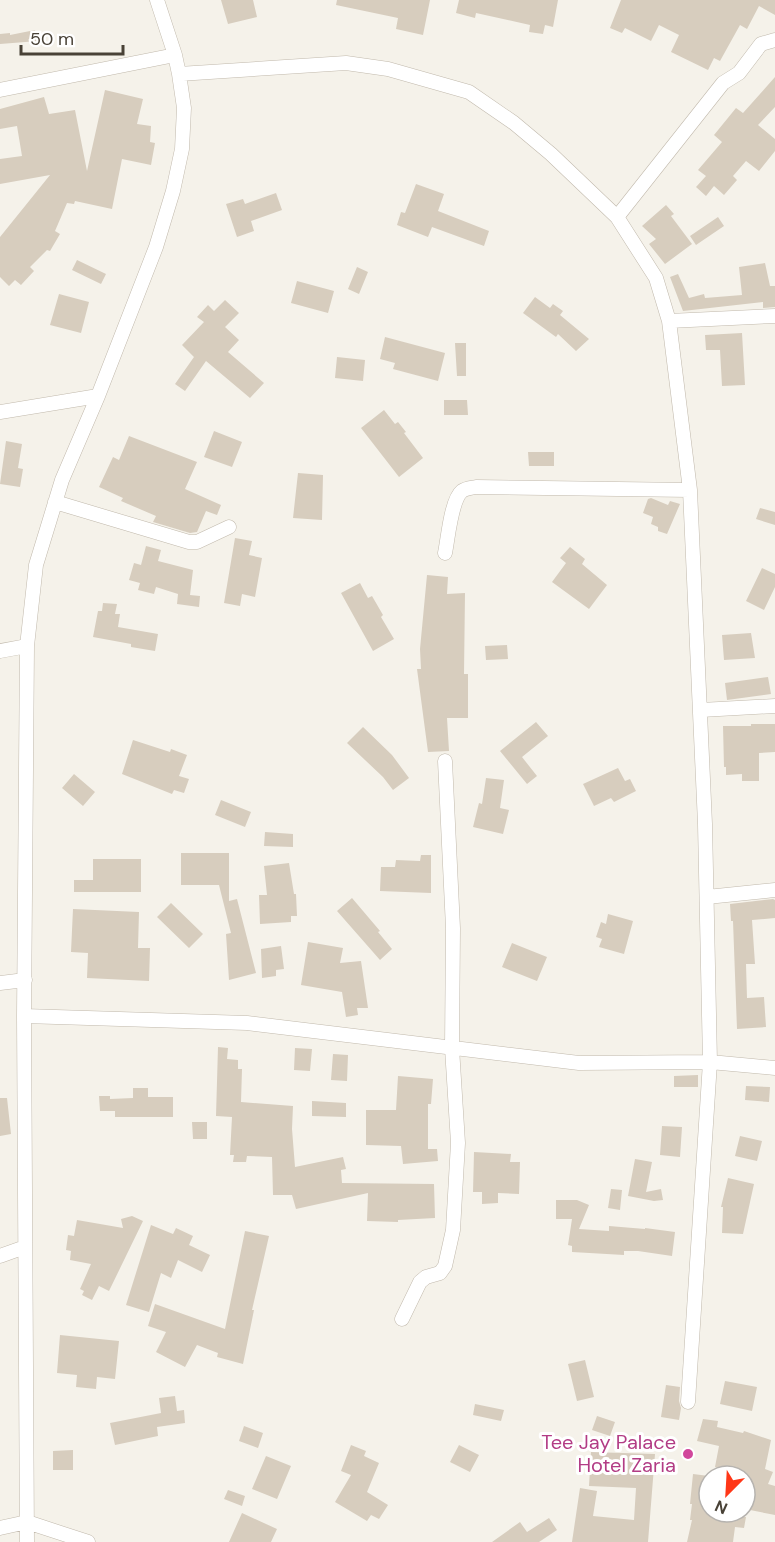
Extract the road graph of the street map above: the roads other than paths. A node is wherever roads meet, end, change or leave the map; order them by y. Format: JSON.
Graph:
{"nodes":[{"id":1,"x":157,"y":0,"type":"edge"},
{"id":2,"x":775,"y":40,"type":"edge"},
{"id":3,"x":175,"y":55,"type":"junction"},
{"id":4,"x":179,"y":74,"type":"junction"},
{"id":5,"x":0,"y":90,"type":"edge"},
{"id":6,"x":617,"y":217,"type":"junction"},
{"id":7,"x":775,"y":316,"type":"edge"},
{"id":8,"x":669,"y":321,"type":"junction"},
{"id":9,"x":98,"y":396,"type":"junction"},
{"id":10,"x":0,"y":412,"type":"edge"},
{"id":11,"x":690,"y":490,"type":"junction"},
{"id":12,"x":55,"y":502,"type":"junction"},
{"id":13,"x":229,"y":527,"type":"dead end"},
{"id":14,"x":446,"y":553,"type":"dead end"},
{"id":15,"x":27,"y":646,"type":"junction"},
{"id":16,"x":0,"y":651,"type":"edge"},
{"id":17,"x":775,"y":706,"type":"edge"},
{"id":18,"x":701,"y":710,"type":"junction"},
{"id":19,"x":445,"y":761,"type":"dead end"},
{"id":20,"x":775,"y":890,"type":"edge"},
{"id":21,"x":707,"y":897,"type":"junction"},
{"id":22,"x":25,"y":980,"type":"junction"},
{"id":23,"x":0,"y":983,"type":"edge"},
{"id":24,"x":24,"y":1016,"type":"junction"},
{"id":25,"x":452,"y":1048,"type":"junction"},
{"id":26,"x":710,"y":1062,"type":"junction"},
{"id":27,"x":775,"y":1068,"type":"edge"},
{"id":28,"x":25,"y":1247,"type":"junction"},
{"id":29,"x":0,"y":1256,"type":"edge"},
{"id":30,"x":402,"y":1319,"type":"dead end"},
{"id":31,"x":688,"y":1402,"type":"dead end"},
{"id":32,"x":27,"y":1522,"type":"junction"},
{"id":33,"x":0,"y":1528,"type":"edge"},
{"id":34,"x":27,"y":1542,"type":"edge"},
{"id":35,"x":88,"y":1542,"type":"edge"}],
"edges":[{"from":1,"to":3,"type":"street"},
{"from":2,"to":6,"type":"street"},
{"from":3,"to":4,"type":"street"},
{"from":3,"to":5,"type":"street"},
{"from":4,"to":6,"type":"street"},
{"from":4,"to":9,"type":"street"},
{"from":6,"to":8,"type":"street"},
{"from":7,"to":8,"type":"street"},
{"from":8,"to":11,"type":"street"},
{"from":9,"to":10,"type":"street"},
{"from":9,"to":12,"type":"street"},
{"from":11,"to":14,"type":"street"},
{"from":11,"to":18,"type":"street"},
{"from":12,"to":13,"type":"street"},
{"from":12,"to":15,"type":"street"},
{"from":15,"to":16,"type":"street"},
{"from":15,"to":22,"type":"street"},
{"from":17,"to":18,"type":"street"},
{"from":18,"to":21,"type":"street"},
{"from":19,"to":25,"type":"street"},
{"from":20,"to":21,"type":"street"},
{"from":21,"to":26,"type":"street"},
{"from":22,"to":23,"type":"street"},
{"from":22,"to":24,"type":"street"},
{"from":24,"to":25,"type":"street"},
{"from":24,"to":28,"type":"street"},
{"from":25,"to":26,"type":"street"},
{"from":25,"to":30,"type":"street"},
{"from":26,"to":27,"type":"street"},
{"from":26,"to":31,"type":"street"},
{"from":28,"to":29,"type":"street"},
{"from":28,"to":32,"type":"street"},
{"from":32,"to":33,"type":"street"},
{"from":32,"to":34,"type":"street"},
{"from":32,"to":35,"type":"street"}]}
